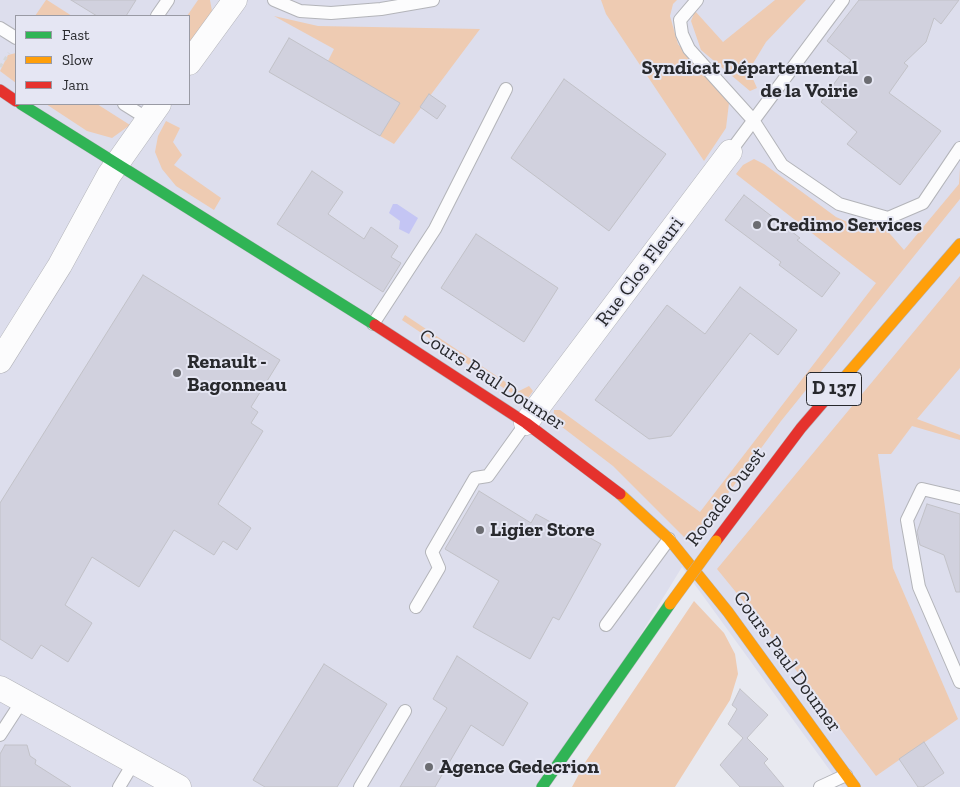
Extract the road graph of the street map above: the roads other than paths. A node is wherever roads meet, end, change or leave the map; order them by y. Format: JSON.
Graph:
{"nodes":[{"id":1,"x":168,"y":0,"type":"edge"},
{"id":2,"x":235,"y":0,"type":"edge"},
{"id":3,"x":274,"y":0,"type":"edge"},
{"id":4,"x":433,"y":0,"type":"edge"},
{"id":5,"x":697,"y":0,"type":"edge"},
{"id":6,"x":843,"y":0,"type":"edge"},
{"id":7,"x":158,"y":15,"type":"edge"},
{"id":8,"x":0,"y":28,"type":"edge"},
{"id":9,"x":15,"y":37,"type":"edge"},
{"id":10,"x":190,"y":62,"type":"edge"},
{"id":11,"x":506,"y":89,"type":"dead end"},
{"id":12,"x":0,"y":90,"type":"edge"},
{"id":13,"x":15,"y":100,"type":"edge"},
{"id":14,"x":23,"y":105,"type":"edge"},
{"id":15,"x":128,"y":105,"type":"edge"},
{"id":16,"x":154,"y":111,"type":"edge"},
{"id":17,"x":753,"y":120,"type":"junction"},
{"id":18,"x":960,"y":148,"type":"edge"},
{"id":19,"x":730,"y":152,"type":"joint"},
{"id":20,"x":116,"y":166,"type":"junction"},
{"id":21,"x":960,"y":244,"type":"edge"},
{"id":22,"x":373,"y":324,"type":"junction"},
{"id":23,"x":0,"y":360,"type":"edge"},
{"id":24,"x":526,"y":423,"type":"junction"},
{"id":25,"x":960,"y":498,"type":"edge"},
{"id":26,"x":669,"y":539,"type":"junction"},
{"id":27,"x":416,"y":608,"type":"dead end"},
{"id":28,"x":606,"y":624,"type":"dead end"},
{"id":29,"x":960,"y":682,"type":"edge"},
{"id":30,"x":0,"y":688,"type":"edge"},
{"id":31,"x":22,"y":700,"type":"junction"},
{"id":32,"x":405,"y":710,"type":"dead end"},
{"id":33,"x":0,"y":735,"type":"edge"},
{"id":34,"x":134,"y":762,"type":"junction"},
{"id":35,"x":846,"y":775,"type":"junction"},
{"id":36,"x":119,"y":787,"type":"edge"},
{"id":37,"x":179,"y":787,"type":"edge"},
{"id":38,"x":360,"y":787,"type":"edge"},
{"id":39,"x":542,"y":787,"type":"edge"},
{"id":40,"x":820,"y":787,"type":"edge"},
{"id":41,"x":855,"y":787,"type":"edge"}],
"edges":[{"from":1,"to":7,"type":"lane"},
{"from":2,"to":10,"type":"street"},
{"from":3,"to":4,"type":"lane"},
{"from":5,"to":17,"type":"lane"},
{"from":6,"to":17,"type":"lane","name":"Rue Clos Fleuri"},
{"from":8,"to":9,"type":"lane"},
{"from":11,"to":22,"type":"lane"},
{"from":12,"to":13,"type":"street"},
{"from":14,"to":20,"type":"street","name":"Cours Paul Doumer"},
{"from":15,"to":16,"type":"lane"},
{"from":16,"to":20,"type":"street"},
{"from":17,"to":18,"type":"lane"},
{"from":17,"to":19,"type":"lane","name":"Rue Clos Fleuri"},
{"from":19,"to":24,"type":"street","name":"Rue Clos Fleuri"},
{"from":20,"to":22,"type":"street","name":"Cours Paul Doumer"},
{"from":20,"to":23,"type":"street"},
{"from":21,"to":39,"type":"street","name":"Rocade Ouest","number":"D 137","bridge":true},
{"from":22,"to":24,"type":"street","name":"Cours Paul Doumer"},
{"from":24,"to":26,"type":"street","name":"Cours Paul Doumer"},
{"from":24,"to":27,"type":"lane"},
{"from":25,"to":29,"type":"lane"},
{"from":26,"to":28,"type":"lane"},
{"from":26,"to":35,"type":"street","name":"Cours Paul Doumer"},
{"from":30,"to":31,"type":"street"},
{"from":31,"to":33,"type":"lane"},
{"from":31,"to":34,"type":"street"},
{"from":32,"to":38,"type":"lane"},
{"from":34,"to":36,"type":"lane"},
{"from":34,"to":37,"type":"street"},
{"from":35,"to":40,"type":"lane"},
{"from":35,"to":41,"type":"street","name":"Cours Paul Doumer"}]}
